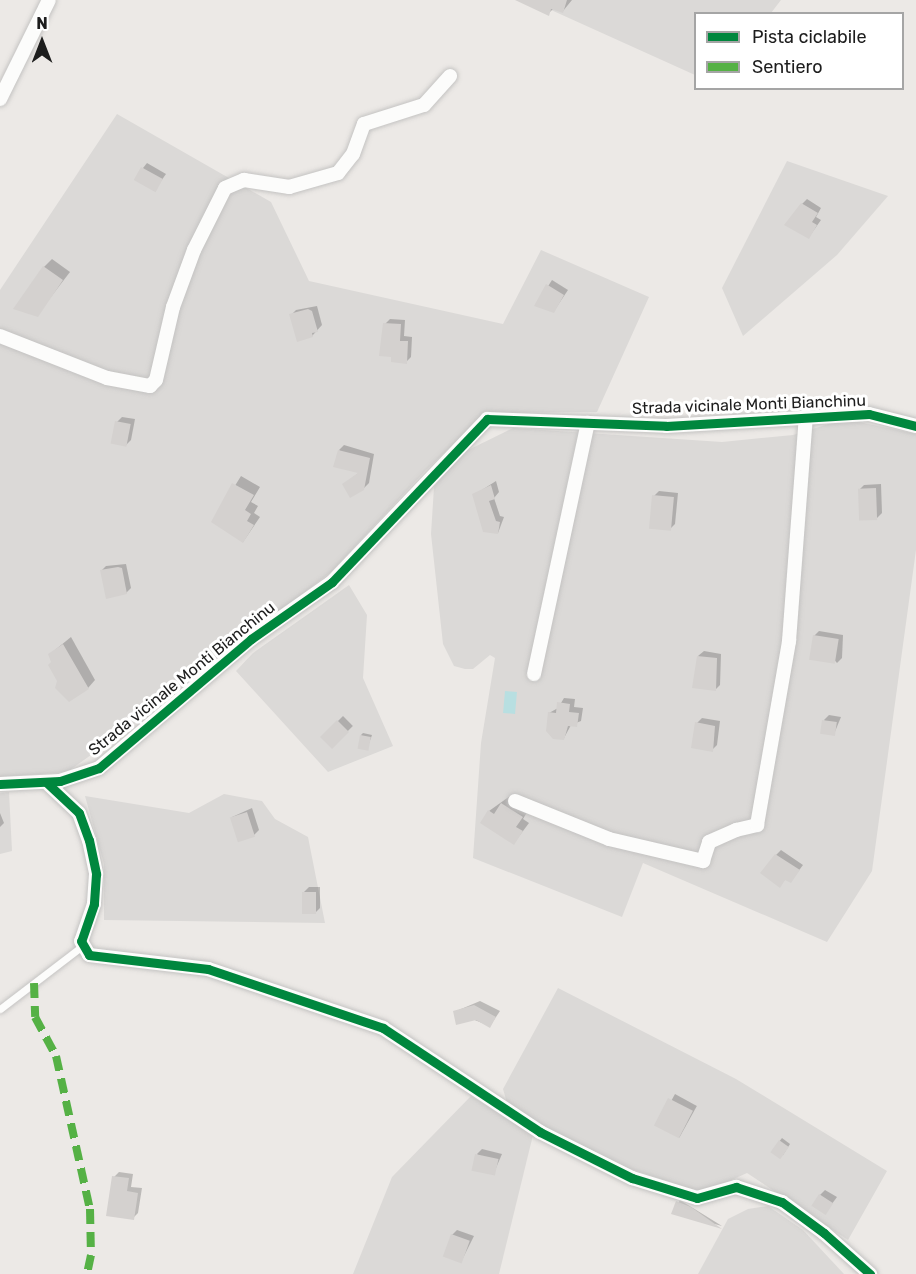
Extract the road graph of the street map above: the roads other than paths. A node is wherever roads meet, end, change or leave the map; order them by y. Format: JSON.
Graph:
{"nodes":[{"id":1,"x":49,"y":0,"type":"edge"},
{"id":2,"x":450,"y":76,"type":"dead end"},
{"id":3,"x":0,"y":99,"type":"edge"},
{"id":4,"x":0,"y":336,"type":"edge"},
{"id":5,"x":806,"y":416,"type":"junction"},
{"id":6,"x":588,"y":423,"type":"junction"},
{"id":7,"x":916,"y":426,"type":"edge"},
{"id":8,"x":534,"y":675,"type":"dead end"},
{"id":9,"x":46,"y":782,"type":"junction"},
{"id":10,"x":0,"y":784,"type":"edge"},
{"id":11,"x":515,"y":801,"type":"dead end"},
{"id":12,"x":82,"y":946,"type":"junction"},
{"id":13,"x":0,"y":1009,"type":"edge"},
{"id":14,"x":870,"y":1274,"type":"edge"}],
"edges":[{"from":1,"to":3,"type":"street"},
{"from":2,"to":4,"type":"street"},
{"from":5,"to":6,"type":"street","name":"Strada vicinale Monti Bianchinu"},
{"from":5,"to":7,"type":"street","name":"Strada vicinale Monti Bianchinu"},
{"from":5,"to":11,"type":"street"},
{"from":6,"to":8,"type":"street"},
{"from":6,"to":9,"type":"street","name":"Strada vicinale Monti Bianchinu"},
{"from":9,"to":10,"type":"street","name":"Strada vicinale Monti Bianchinu"},
{"from":9,"to":12,"type":"street"},
{"from":12,"to":13,"type":"lane"},
{"from":12,"to":14,"type":"street"}]}
